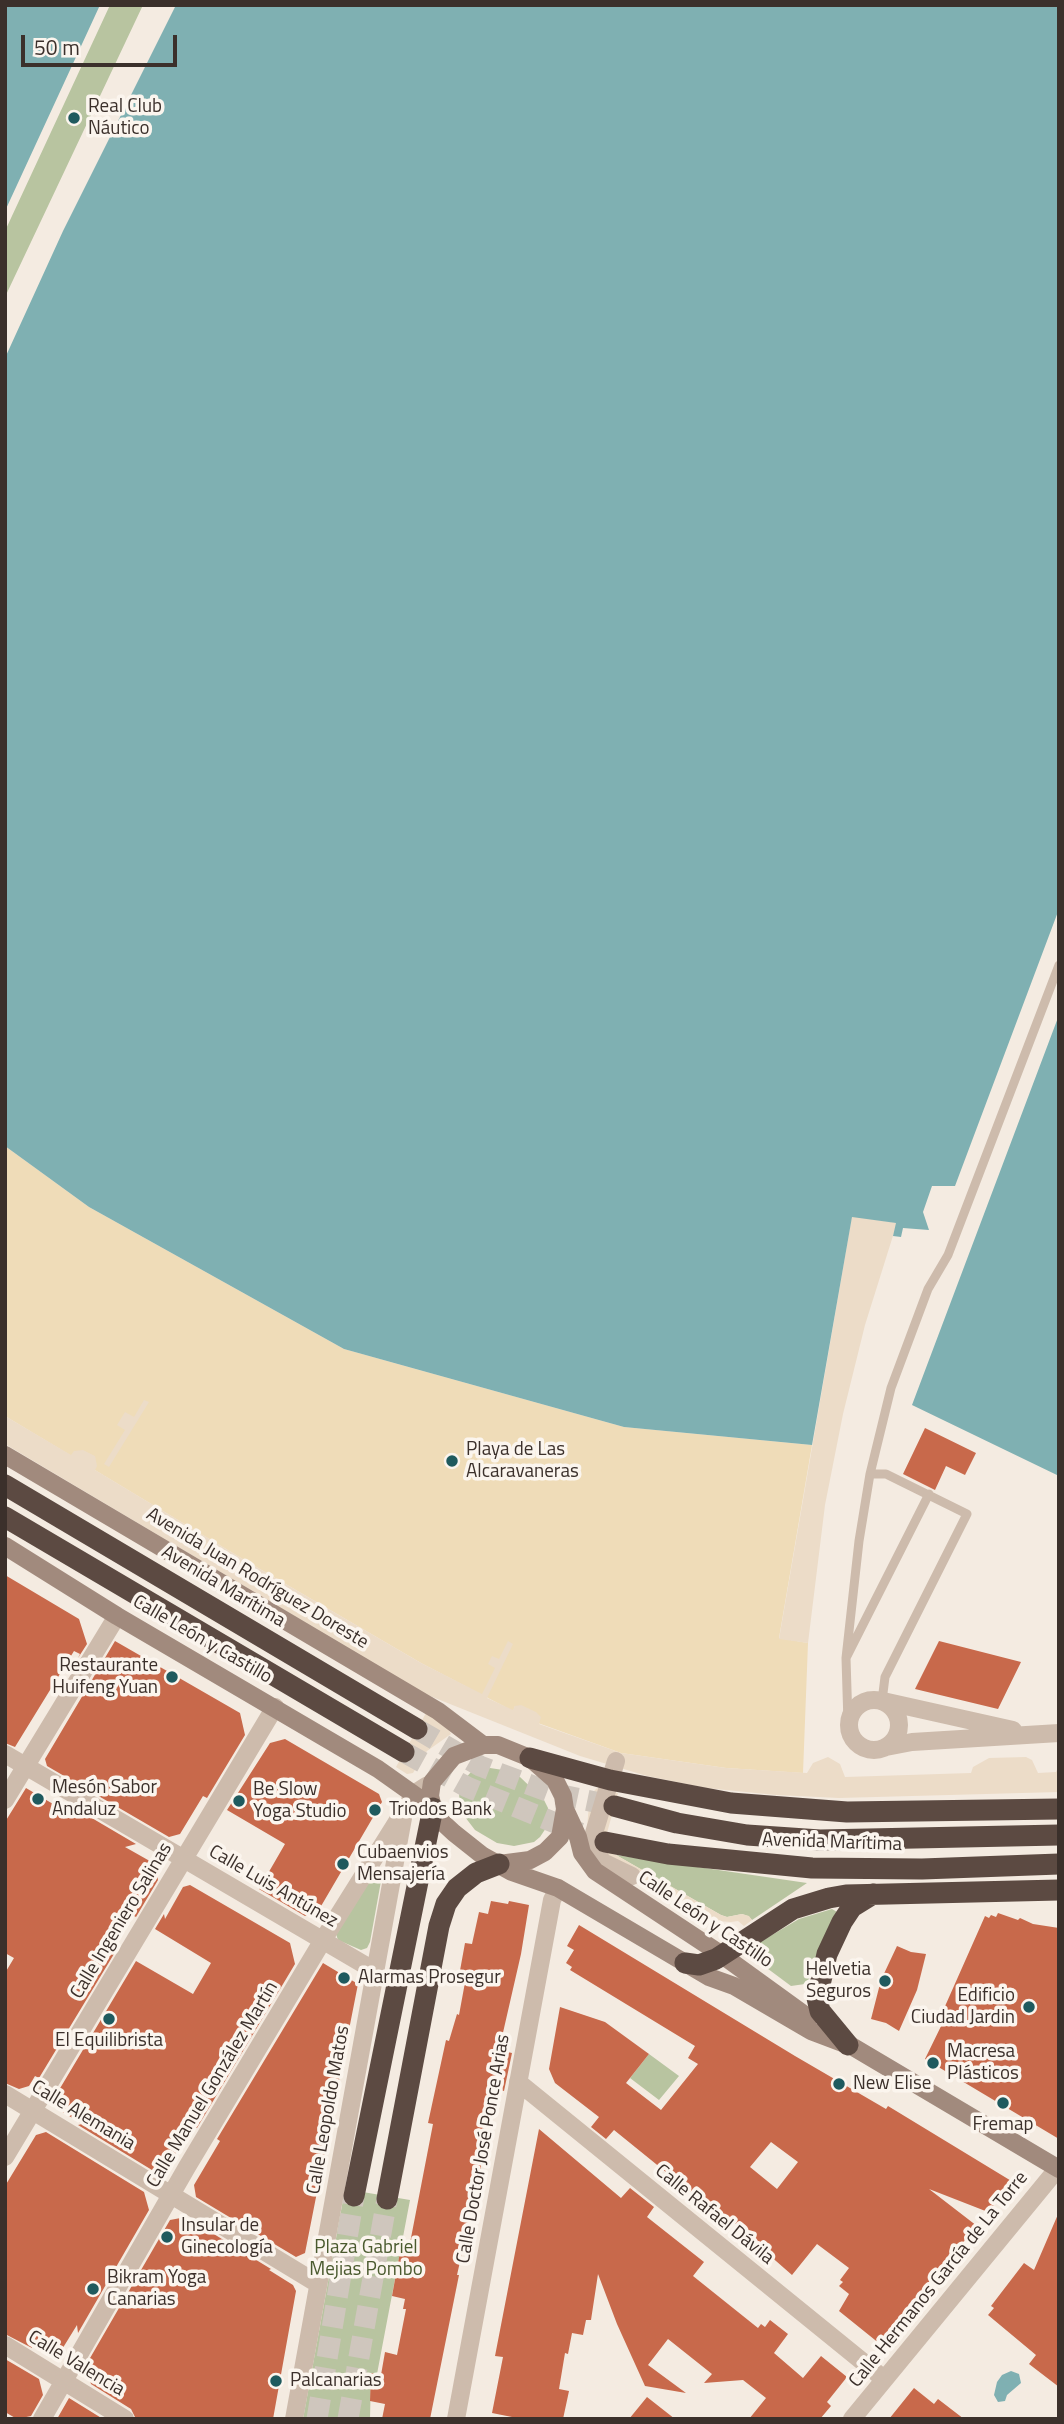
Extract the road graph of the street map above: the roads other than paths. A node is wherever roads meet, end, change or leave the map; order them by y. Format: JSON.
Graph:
{"nodes":[{"id":1,"x":1059,"y":965,"type":"edge"},
{"id":2,"x":5,"y":1455,"type":"edge"},
{"id":3,"x":870,"y":1474,"type":"junction"},
{"id":4,"x":5,"y":1485,"type":"edge"},
{"id":5,"x":929,"y":1493,"type":"junction"},
{"id":6,"x":5,"y":1517,"type":"edge"},
{"id":7,"x":5,"y":1546,"type":"edge"},
{"id":8,"x":117,"y":1616,"type":"junction"},
{"id":9,"x":846,"y":1658,"type":"junction"},
{"id":10,"x":882,"y":1700,"type":"junction"},
{"id":11,"x":275,"y":1707,"type":"junction"},
{"id":12,"x":848,"y":1723,"type":"junction"},
{"id":13,"x":417,"y":1729,"type":"tunnel mouth"},
{"id":14,"x":1059,"y":1733,"type":"edge"},
{"id":15,"x":1030,"y":1734,"type":"junction"},
{"id":16,"x":483,"y":1745,"type":"junction"},
{"id":17,"x":886,"y":1747,"type":"junction"},
{"id":18,"x":404,"y":1752,"type":"tunnel mouth"},
{"id":19,"x":5,"y":1754,"type":"edge"},
{"id":20,"x":530,"y":1758,"type":"junction"},
{"id":21,"x":26,"y":1766,"type":"junction"},
{"id":22,"x":613,"y":1771,"type":"junction"},
{"id":23,"x":432,"y":1782,"type":"junction"},
{"id":24,"x":5,"y":1800,"type":"edge"},
{"id":25,"x":410,"y":1801,"type":"junction"},
{"id":26,"x":614,"y":1806,"type":"tunnel mouth"},
{"id":27,"x":433,"y":1808,"type":"junction"},
{"id":28,"x":565,"y":1809,"type":"junction"},
{"id":29,"x":1059,"y":1809,"type":"edge"},
{"id":30,"x":1059,"y":1835,"type":"edge"},
{"id":31,"x":604,"y":1842,"type":"tunnel mouth"},
{"id":32,"x":184,"y":1859,"type":"junction"},
{"id":33,"x":499,"y":1864,"type":"junction"},
{"id":34,"x":1059,"y":1864,"type":"edge"},
{"id":35,"x":632,"y":1876,"type":"dead end"},
{"id":36,"x":550,"y":1885,"type":"junction"},
{"id":37,"x":1059,"y":1890,"type":"edge"},
{"id":38,"x":873,"y":1894,"type":"junction"},
{"id":39,"x":323,"y":1940,"type":"junction"},
{"id":40,"x":722,"y":1955,"type":"junction"},
{"id":41,"x":685,"y":1963,"type":"junction"},
{"id":42,"x":375,"y":1971,"type":"junction"},
{"id":43,"x":848,"y":2045,"type":"junction"},
{"id":44,"x":518,"y":2082,"type":"junction"},
{"id":45,"x":5,"y":2094,"type":"edge"},
{"id":46,"x":33,"y":2111,"type":"junction"},
{"id":47,"x":5,"y":2157,"type":"edge"},
{"id":48,"x":1058,"y":2169,"type":"edge"},
{"id":49,"x":172,"y":2195,"type":"junction"},
{"id":50,"x":354,"y":2196,"type":"tunnel mouth"},
{"id":51,"x":387,"y":2199,"type":"tunnel mouth"},
{"id":52,"x":318,"y":2284,"type":"junction"},
{"id":53,"x":5,"y":2345,"type":"edge"},
{"id":54,"x":884,"y":2379,"type":"junction"},
{"id":55,"x":65,"y":2382,"type":"junction"},
{"id":56,"x":42,"y":2419,"type":"edge"},
{"id":57,"x":125,"y":2419,"type":"edge"},
{"id":58,"x":294,"y":2419,"type":"edge"},
{"id":59,"x":456,"y":2419,"type":"edge"},
{"id":60,"x":852,"y":2419,"type":"edge"}],
"edges":[{"from":1,"to":3,"type":"lane"},
{"from":2,"to":16,"type":"street","name":"Avenida Juan Rodríguez Doreste"},
{"from":3,"to":5,"type":"lane"},
{"from":3,"to":9,"type":"lane"},
{"from":4,"to":13,"type":"highway","name":"Avenida Marítima"},
{"from":5,"to":9,"type":"lane"},
{"from":5,"to":10,"type":"lane"},
{"from":6,"to":18,"type":"highway"},
{"from":7,"to":8,"type":"street","name":"Calle León y Castillo"},
{"from":8,"to":11,"type":"street","name":"Calle León y Castillo"},
{"from":8,"to":21,"type":"street"},
{"from":9,"to":12,"type":"lane"},
{"from":10,"to":12,"type":"street"},
{"from":10,"to":15,"type":"street"},
{"from":10,"to":17,"type":"street"},
{"from":11,"to":25,"type":"street","name":"Calle León y Castillo"},
{"from":11,"to":32,"type":"street","name":"Calle Ingeniero Salinas"},
{"from":12,"to":17,"type":"street"},
{"from":14,"to":15,"type":"street"},
{"from":15,"to":17,"type":"street"},
{"from":16,"to":20,"type":"street"},
{"from":16,"to":23,"type":"street"},
{"from":19,"to":21,"type":"street","name":"Calle Luis Antúnez"},
{"from":20,"to":22,"type":"highway"},
{"from":20,"to":28,"type":"street"},
{"from":21,"to":24,"type":"street"},
{"from":21,"to":32,"type":"street","name":"Calle Luis Antúnez"},
{"from":22,"to":29,"type":"highway"},
{"from":22,"to":35,"type":"street"},
{"from":23,"to":25,"type":"street","name":"Calle Manuel González Martín"},
{"from":23,"to":27,"type":"street"},
{"from":25,"to":27,"type":"street","name":"Calle León y Castillo"},
{"from":25,"to":39,"type":"street","name":"Calle Manuel González Martín"},
{"from":25,"to":42,"type":"street","name":"Calle Leopoldo Matos"},
{"from":26,"to":30,"type":"highway","name":"Avenida Marítima"},
{"from":27,"to":33,"type":"street"},
{"from":27,"to":50,"type":"highway"},
{"from":28,"to":33,"type":"street"},
{"from":28,"to":40,"type":"street","name":"Calle León y Castillo"},
{"from":31,"to":34,"type":"highway","name":"Avenida Marítima"},
{"from":32,"to":39,"type":"street","name":"Calle Luis Antúnez"},
{"from":32,"to":46,"type":"street","name":"Calle Ingeniero Salinas"},
{"from":33,"to":36,"type":"street","name":"Calle León y Castillo"},
{"from":33,"to":51,"type":"highway"},
{"from":36,"to":41,"type":"street","name":"Calle León y Castillo"},
{"from":36,"to":44,"type":"street","name":"Calle Doctor José Ponce Arias"},
{"from":37,"to":38,"type":"highway"},
{"from":38,"to":40,"type":"highway"},
{"from":38,"to":43,"type":"highway"},
{"from":39,"to":42,"type":"street","name":"Calle Luis Antúnez"},
{"from":39,"to":49,"type":"street","name":"Calle Manuel González Martín"},
{"from":40,"to":41,"type":"highway"},
{"from":40,"to":43,"type":"street","name":"Calle León y Castillo"},
{"from":41,"to":43,"type":"street","name":"Calle León y Castillo"},
{"from":42,"to":52,"type":"street","name":"Calle Leopoldo Matos"},
{"from":43,"to":48,"type":"street","name":"Calle León y Castillo"},
{"from":44,"to":54,"type":"street","name":"Calle Rafael Dávila"},
{"from":44,"to":59,"type":"street","name":"Calle Doctor José Ponce Arias"},
{"from":45,"to":46,"type":"street","name":"Calle Alemania"},
{"from":46,"to":47,"type":"street","name":"Calle Ingeniero Salinas"},
{"from":46,"to":49,"type":"street","name":"Calle Alemania"},
{"from":48,"to":54,"type":"street","name":"Calle Hermanos García de La Torre"},
{"from":49,"to":52,"type":"street","name":"Calle Alemania"},
{"from":49,"to":55,"type":"street","name":"Calle Manuel González Martín"},
{"from":52,"to":58,"type":"street","name":"Calle Leopoldo Matos"},
{"from":53,"to":55,"type":"street","name":"Calle Valencia"},
{"from":54,"to":60,"type":"street","name":"Calle Hermanos García de La Torre"},
{"from":55,"to":56,"type":"street","name":"Calle Manuel González Martín"},
{"from":55,"to":57,"type":"street","name":"Calle Valencia"}]}
